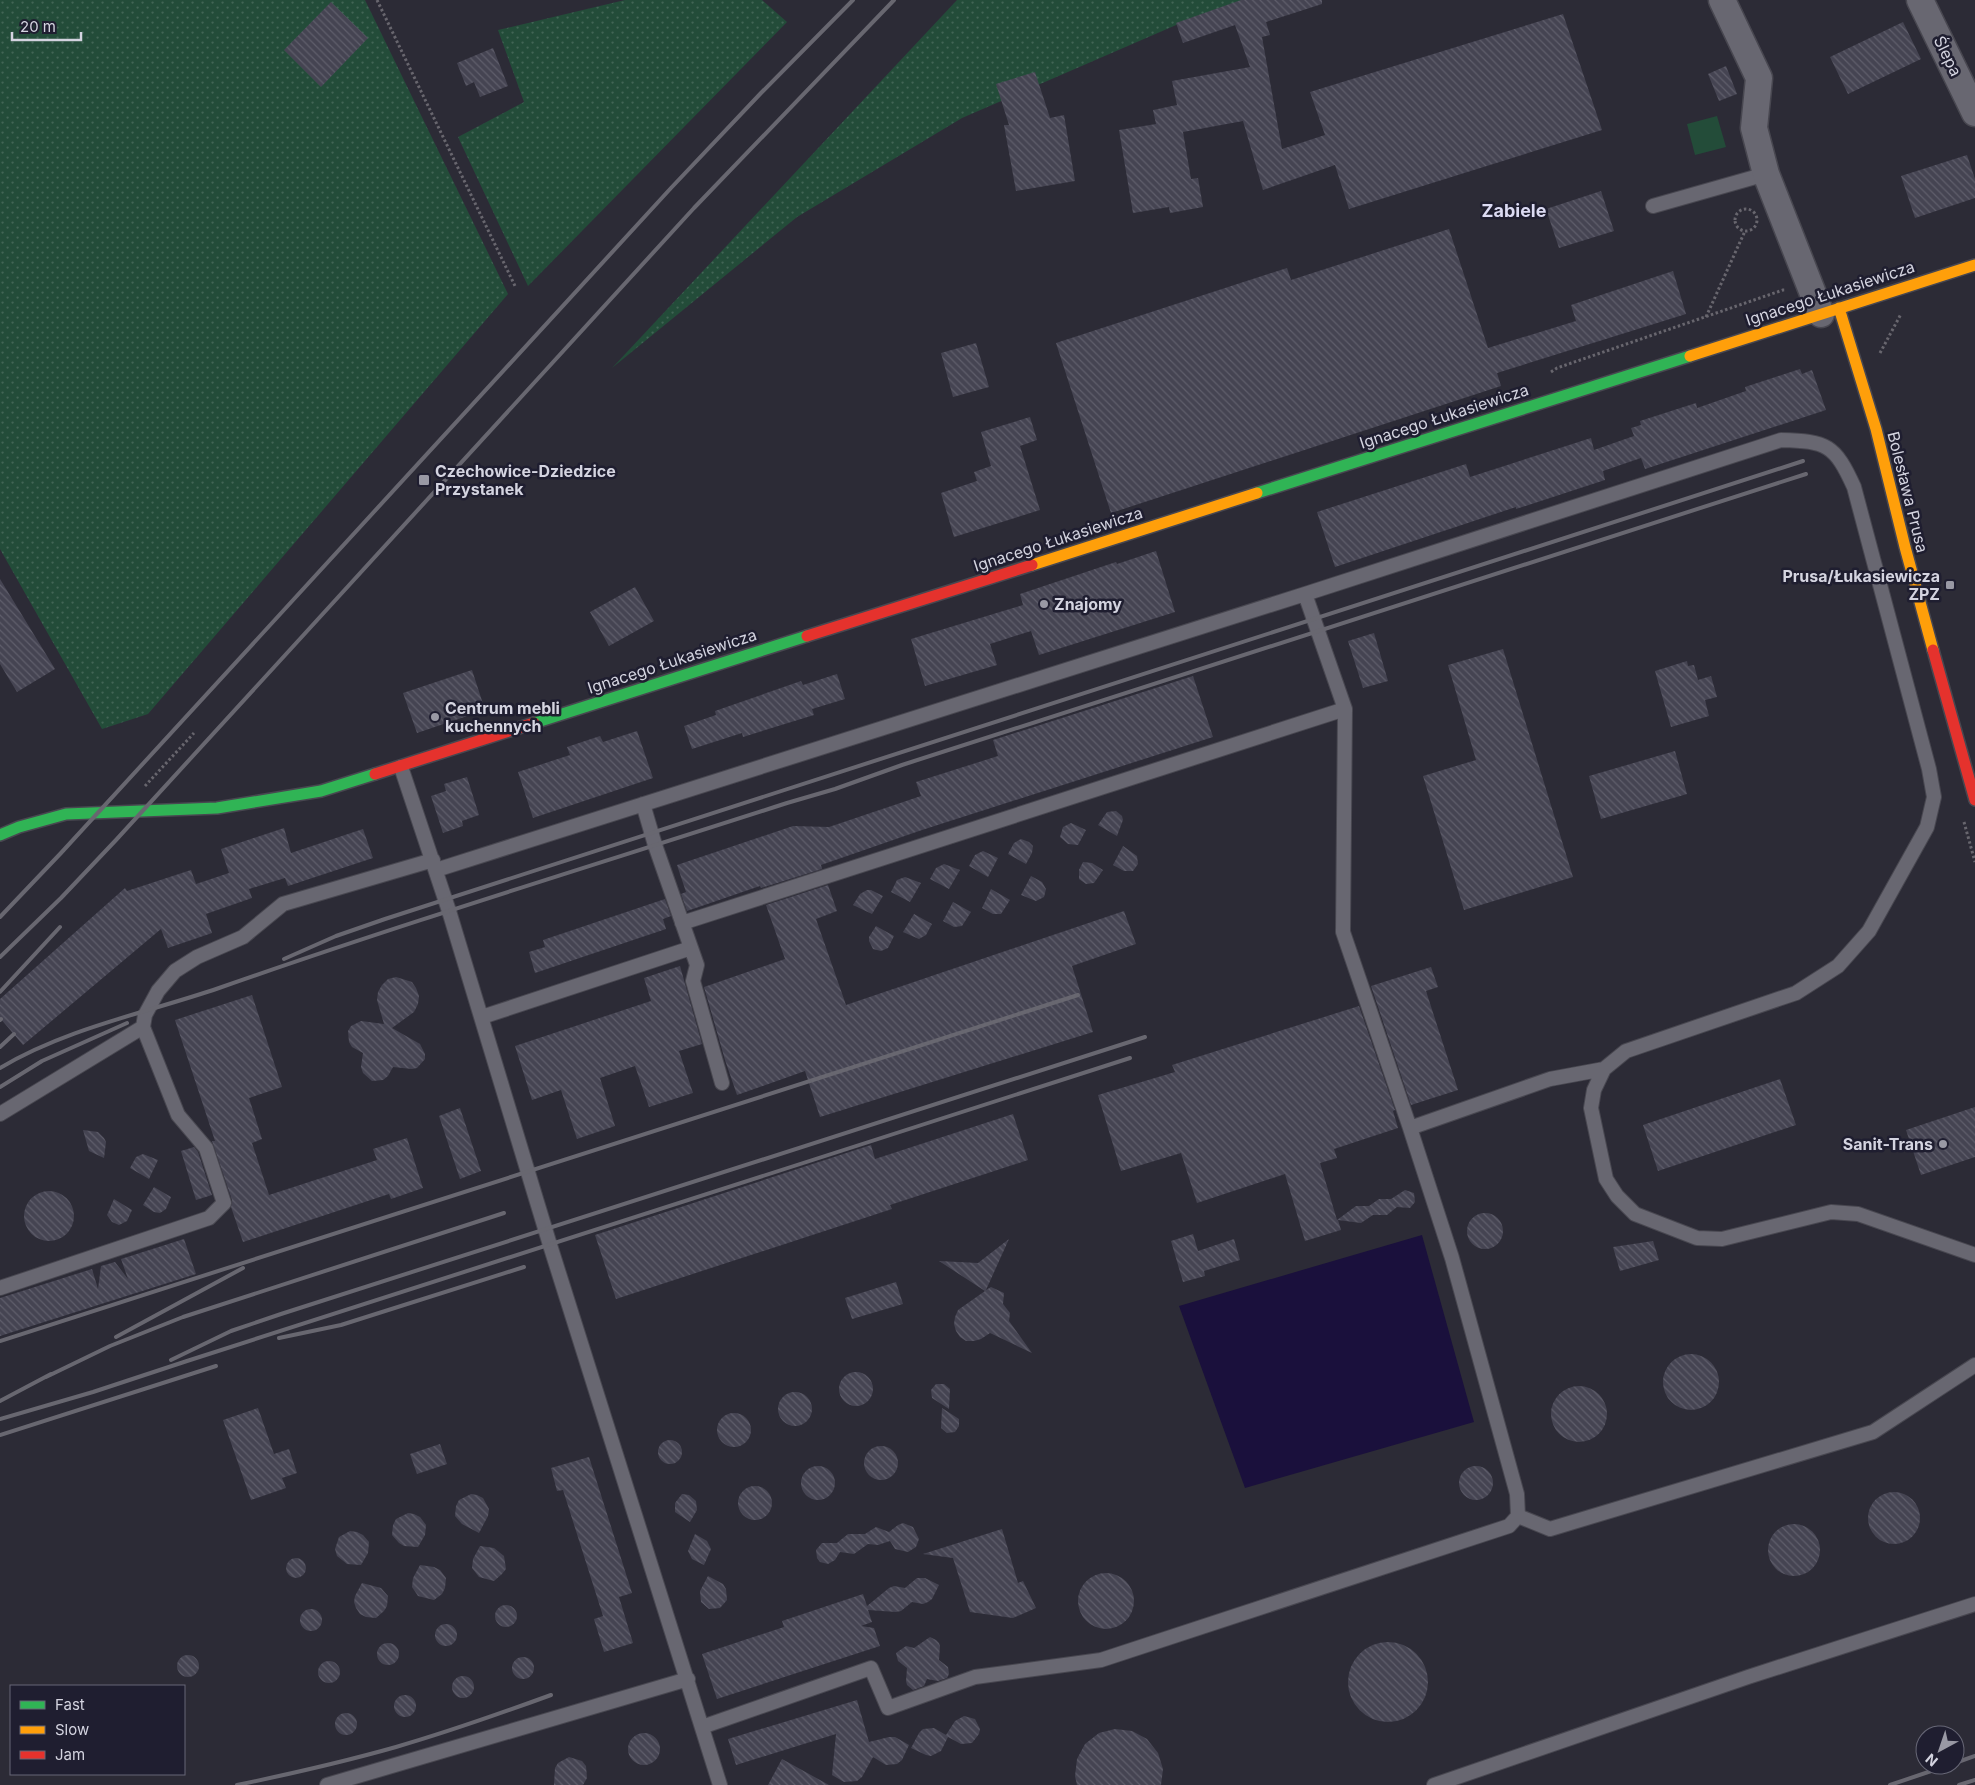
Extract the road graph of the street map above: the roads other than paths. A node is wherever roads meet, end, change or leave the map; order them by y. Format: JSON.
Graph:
{"nodes":[{"id":1,"x":1722,"y":0,"type":"edge"},
{"id":2,"x":1920,"y":0,"type":"edge"},
{"id":3,"x":1975,"y":113,"type":"edge"},
{"id":4,"x":1766,"y":174,"type":"junction"},
{"id":5,"x":1653,"y":206,"type":"dead end"},
{"id":6,"x":1975,"y":265,"type":"edge"},
{"id":7,"x":1830,"y":311,"type":"junction"},
{"id":8,"x":1305,"y":594,"type":"junction"},
{"id":9,"x":1345,"y":709,"type":"junction"},
{"id":10,"x":400,"y":766,"type":"junction"},
{"id":11,"x":1975,"y":800,"type":"edge"},
{"id":12,"x":643,"y":804,"type":"junction"},
{"id":13,"x":0,"y":835,"type":"edge"},
{"id":14,"x":434,"y":865,"type":"junction"},
{"id":15,"x":682,"y":923,"type":"junction"},
{"id":16,"x":691,"y":948,"type":"junction"},
{"id":17,"x":482,"y":1018,"type":"junction"},
{"id":18,"x":143,"y":1027,"type":"junction"},
{"id":19,"x":1604,"y":1069,"type":"junction"},
{"id":20,"x":722,"y":1083,"type":"dead end"},
{"id":21,"x":0,"y":1114,"type":"edge"},
{"id":22,"x":1410,"y":1128,"type":"junction"},
{"id":23,"x":1975,"y":1255,"type":"edge"},
{"id":24,"x":0,"y":1288,"type":"edge"},
{"id":25,"x":1975,"y":1365,"type":"edge"},
{"id":26,"x":1518,"y":1516,"type":"junction"},
{"id":27,"x":1975,"y":1604,"type":"edge"},
{"id":28,"x":688,"y":1679,"type":"junction"},
{"id":29,"x":702,"y":1727,"type":"junction"},
{"id":30,"x":327,"y":1785,"type":"edge"},
{"id":31,"x":720,"y":1785,"type":"edge"},
{"id":32,"x":1434,"y":1785,"type":"edge"}],
"edges":[{"from":1,"to":4,"type":"street"},
{"from":2,"to":3,"type":"street","name":"Ślepa"},
{"from":4,"to":5,"type":"lane"},
{"from":4,"to":7,"type":"street"},
{"from":6,"to":7,"type":"street","name":"Ignacego Łukasiewicza"},
{"from":7,"to":10,"type":"street","name":"Ignacego Łukasiewicza"},
{"from":7,"to":11,"type":"street","name":"Bolesława Prusa"},
{"from":8,"to":9,"type":"lane"},
{"from":8,"to":12,"type":"lane"},
{"from":8,"to":19,"type":"lane"},
{"from":9,"to":15,"type":"lane"},
{"from":9,"to":22,"type":"lane"},
{"from":10,"to":13,"type":"street","name":"Ignacego Łukasiewicza"},
{"from":10,"to":14,"type":"lane"},
{"from":12,"to":14,"type":"lane"},
{"from":12,"to":15,"type":"lane"},
{"from":14,"to":17,"type":"lane"},
{"from":14,"to":18,"type":"lane"},
{"from":15,"to":16,"type":"lane"},
{"from":16,"to":17,"type":"lane"},
{"from":16,"to":20,"type":"lane"},
{"from":17,"to":28,"type":"lane"},
{"from":18,"to":21,"type":"lane"},
{"from":18,"to":24,"type":"lane"},
{"from":19,"to":22,"type":"lane"},
{"from":19,"to":23,"type":"lane"},
{"from":22,"to":26,"type":"lane"},
{"from":25,"to":26,"type":"lane"},
{"from":26,"to":29,"type":"lane"},
{"from":27,"to":32,"type":"lane"},
{"from":28,"to":29,"type":"lane"},
{"from":28,"to":30,"type":"lane"},
{"from":29,"to":31,"type":"lane"}]}
